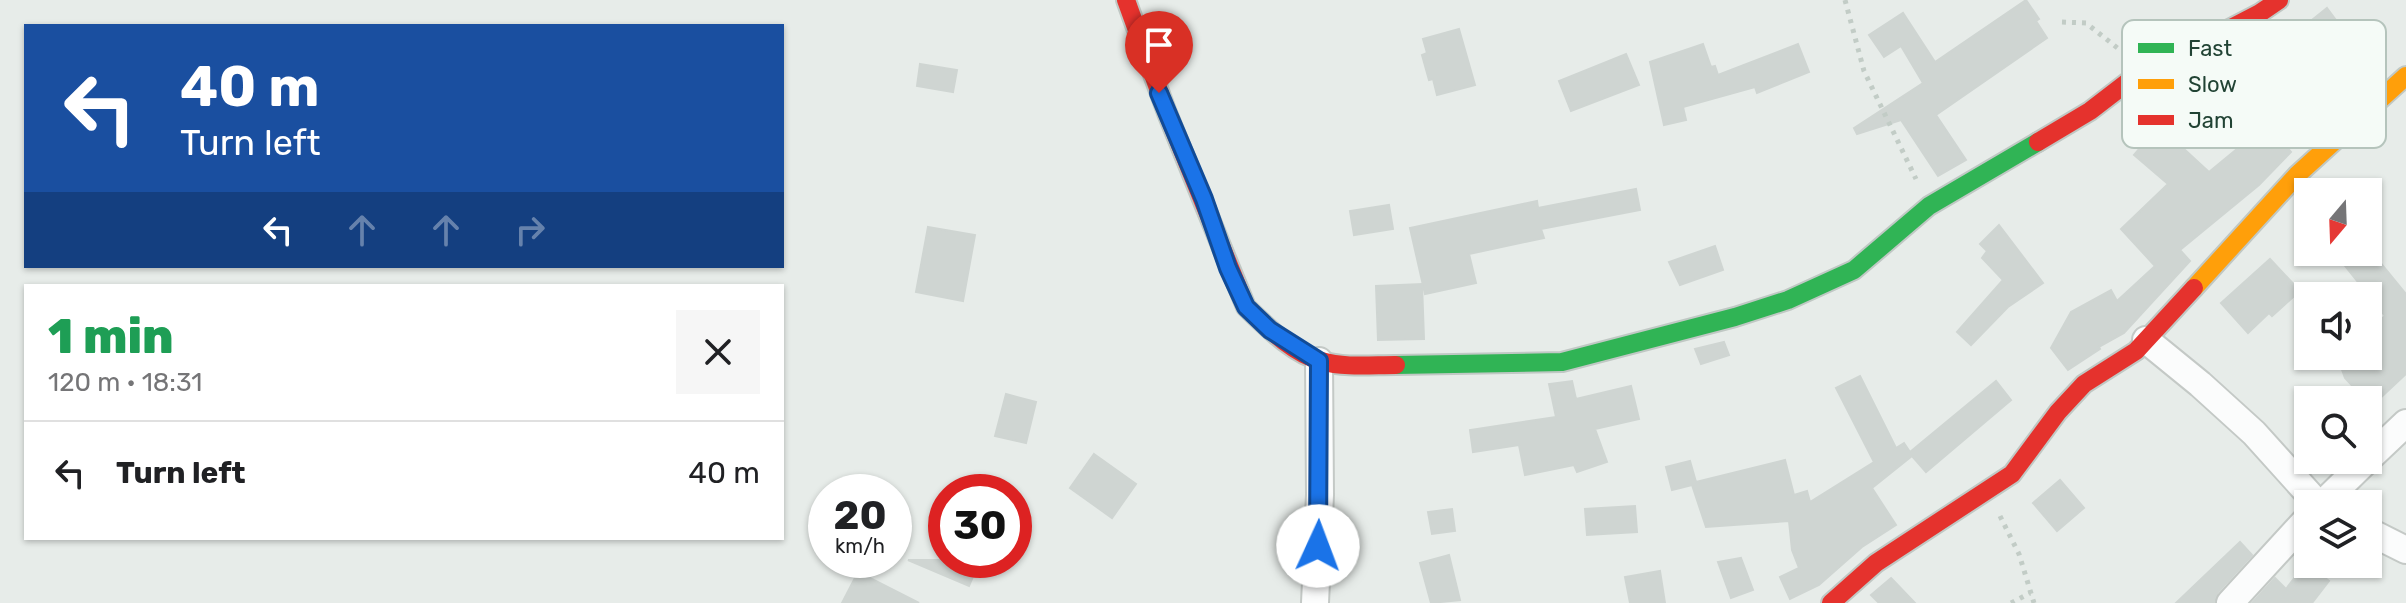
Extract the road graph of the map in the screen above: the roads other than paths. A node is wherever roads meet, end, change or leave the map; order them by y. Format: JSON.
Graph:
{"nodes":[{"id":1,"x":1126,"y":0,"type":"edge"},
{"id":2,"x":2279,"y":0,"type":"edge"},
{"id":3,"x":2246,"y":20,"type":"edge"},
{"id":4,"x":2406,"y":76,"type":"edge"},
{"id":5,"x":2122,"y":88,"type":"edge"},
{"id":6,"x":2386,"y":94,"type":"edge"},
{"id":7,"x":2327,"y":148,"type":"edge"},
{"id":8,"x":2146,"y":340,"type":"junction"},
{"id":9,"x":1319,"y":361,"type":"junction"},
{"id":10,"x":2406,"y":423,"type":"edge"},
{"id":11,"x":2382,"y":446,"type":"edge"},
{"id":12,"x":2353,"y":474,"type":"edge"},
{"id":13,"x":2307,"y":490,"type":"edge"},
{"id":14,"x":2335,"y":490,"type":"edge"},
{"id":15,"x":2294,"y":533,"type":"edge"},
{"id":16,"x":2382,"y":538,"type":"edge"},
{"id":17,"x":2406,"y":550,"type":"edge"},
{"id":18,"x":1315,"y":603,"type":"edge"},
{"id":19,"x":1831,"y":603,"type":"edge"},
{"id":20,"x":2230,"y":603,"type":"edge"}],
"edges":[{"from":1,"to":9,"type":"street"},
{"from":2,"to":3,"type":"street"},
{"from":4,"to":6,"type":"street"},
{"from":5,"to":9,"type":"street"},
{"from":7,"to":8,"type":"street"},
{"from":8,"to":13,"type":"street"},
{"from":8,"to":19,"type":"street"},
{"from":9,"to":18,"type":"street"},
{"from":10,"to":11,"type":"street"},
{"from":12,"to":14,"type":"street"},
{"from":15,"to":20,"type":"street"},
{"from":16,"to":17,"type":"street"}]}
